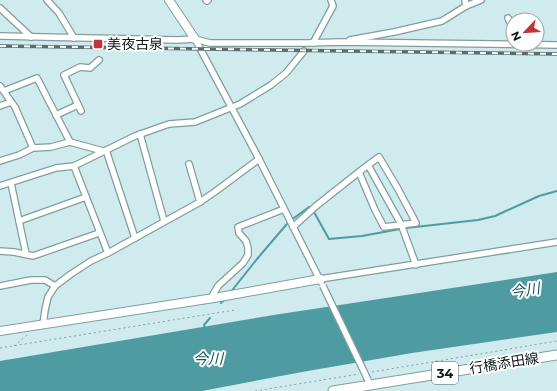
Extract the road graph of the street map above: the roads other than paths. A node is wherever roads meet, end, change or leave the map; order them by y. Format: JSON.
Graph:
{"nodes":[{"id":1,"x":47,"y":0,"type":"edge"},
{"id":2,"x":170,"y":0,"type":"edge"},
{"id":3,"x":331,"y":0,"type":"edge"},
{"id":4,"x":465,"y":0,"type":"edge"},
{"id":5,"x":481,"y":0,"type":"edge"},
{"id":6,"x":466,"y":6,"type":"junction"},
{"id":7,"x":0,"y":8,"type":"edge"},
{"id":8,"x":0,"y":36,"type":"edge"},
{"id":9,"x":31,"y":37,"type":"junction"},
{"id":10,"x":74,"y":38,"type":"junction"},
{"id":11,"x":195,"y":39,"type":"junction"},
{"id":12,"x":340,"y":42,"type":"junction"},
{"id":13,"x":313,"y":43,"type":"junction"},
{"id":14,"x":505,"y":44,"type":"edge"},
{"id":15,"x":545,"y":45,"type":"edge"},
{"id":16,"x":557,"y":45,"type":"edge"},
{"id":17,"x":304,"y":51,"type":"dead end"},
{"id":18,"x":99,"y":60,"type":"dead end"},
{"id":19,"x":0,"y":86,"type":"edge"},
{"id":20,"x":4,"y":91,"type":"junction"},
{"id":21,"x":11,"y":102,"type":"junction"},
{"id":22,"x":78,"y":105,"type":"junction"},
{"id":23,"x":0,"y":106,"type":"edge"},
{"id":24,"x":231,"y":108,"type":"junction"},
{"id":25,"x":81,"y":112,"type":"dead end"},
{"id":26,"x":56,"y":115,"type":"junction"},
{"id":27,"x":140,"y":134,"type":"junction"},
{"id":28,"x":70,"y":142,"type":"junction"},
{"id":29,"x":33,"y":148,"type":"junction"},
{"id":30,"x":105,"y":150,"type":"junction"},
{"id":31,"x":259,"y":159,"type":"junction"},
{"id":32,"x":0,"y":161,"type":"edge"},
{"id":33,"x":189,"y":164,"type":"dead end"},
{"id":34,"x":368,"y":165,"type":"junction"},
{"id":35,"x":74,"y":166,"type":"junction"},
{"id":36,"x":359,"y":172,"type":"junction"},
{"id":37,"x":11,"y":183,"type":"junction"},
{"id":38,"x":0,"y":186,"type":"edge"},
{"id":39,"x":86,"y":197,"type":"junction"},
{"id":40,"x":200,"y":202,"type":"junction"},
{"id":41,"x":284,"y":208,"type":"junction"},
{"id":42,"x":19,"y":221,"type":"junction"},
{"id":43,"x":164,"y":221,"type":"junction"},
{"id":44,"x":401,"y":224,"type":"junction"},
{"id":45,"x":293,"y":226,"type":"junction"},
{"id":46,"x":99,"y":233,"type":"junction"},
{"id":47,"x":136,"y":238,"type":"junction"},
{"id":48,"x":557,"y":242,"type":"edge"},
{"id":49,"x":0,"y":251,"type":"edge"},
{"id":50,"x":108,"y":253,"type":"junction"},
{"id":51,"x":26,"y":254,"type":"junction"},
{"id":52,"x":416,"y":265,"type":"junction"},
{"id":53,"x":322,"y":283,"type":"junction"},
{"id":54,"x":0,"y":286,"type":"edge"},
{"id":55,"x":55,"y":286,"type":"junction"},
{"id":56,"x":212,"y":298,"type":"junction"},
{"id":57,"x":39,"y":325,"type":"junction"},
{"id":58,"x":0,"y":331,"type":"edge"},
{"id":59,"x":557,"y":355,"type":"edge"},
{"id":60,"x":370,"y":385,"type":"edge"},
{"id":61,"x":333,"y":391,"type":"edge"}],
"edges":[{"from":1,"to":10,"type":"street"},
{"from":2,"to":11,"type":"street"},
{"from":3,"to":13,"type":"street"},
{"from":4,"to":6,"type":"street"},
{"from":5,"to":6,"type":"street"},
{"from":6,"to":12,"type":"street"},
{"from":7,"to":9,"type":"street"},
{"from":8,"to":9,"type":"street"},
{"from":9,"to":10,"type":"street"},
{"from":10,"to":11,"type":"street"},
{"from":11,"to":13,"type":"street"},
{"from":11,"to":24,"type":"street"},
{"from":12,"to":13,"type":"street"},
{"from":12,"to":14,"type":"street"},
{"from":15,"to":16,"type":"street"},
{"from":17,"to":24,"type":"street"},
{"from":18,"to":22,"type":"street"},
{"from":19,"to":20,"type":"street"},
{"from":20,"to":21,"type":"street"},
{"from":20,"to":26,"type":"street"},
{"from":21,"to":23,"type":"street"},
{"from":21,"to":29,"type":"street"},
{"from":22,"to":25,"type":"street"},
{"from":22,"to":26,"type":"street"},
{"from":24,"to":27,"type":"street"},
{"from":24,"to":31,"type":"street"},
{"from":26,"to":28,"type":"street"},
{"from":27,"to":30,"type":"street"},
{"from":27,"to":43,"type":"street"},
{"from":28,"to":29,"type":"street"},
{"from":28,"to":30,"type":"street"},
{"from":29,"to":32,"type":"street"},
{"from":30,"to":35,"type":"street"},
{"from":30,"to":47,"type":"street"},
{"from":31,"to":40,"type":"street"},
{"from":31,"to":41,"type":"street"},
{"from":33,"to":40,"type":"street"},
{"from":34,"to":36,"type":"street"},
{"from":34,"to":44,"type":"street"},
{"from":34,"to":44,"type":"street"},
{"from":35,"to":37,"type":"street"},
{"from":35,"to":39,"type":"street"},
{"from":36,"to":44,"type":"street"},
{"from":36,"to":45,"type":"street"},
{"from":37,"to":38,"type":"street"},
{"from":37,"to":42,"type":"street"},
{"from":39,"to":42,"type":"street"},
{"from":39,"to":46,"type":"street"},
{"from":40,"to":43,"type":"street"},
{"from":41,"to":45,"type":"street"},
{"from":41,"to":56,"type":"street"},
{"from":42,"to":51,"type":"street"},
{"from":43,"to":47,"type":"street"},
{"from":44,"to":52,"type":"street"},
{"from":45,"to":53,"type":"street"},
{"from":46,"to":50,"type":"street"},
{"from":46,"to":51,"type":"street"},
{"from":47,"to":50,"type":"street"},
{"from":48,"to":52,"type":"street"},
{"from":49,"to":51,"type":"street"},
{"from":50,"to":55,"type":"street"},
{"from":52,"to":53,"type":"street"},
{"from":53,"to":56,"type":"street"},
{"from":53,"to":60,"type":"street","bridge":true},
{"from":54,"to":55,"type":"street"},
{"from":55,"to":57,"type":"street"},
{"from":56,"to":57,"type":"street"},
{"from":57,"to":58,"type":"street"},
{"from":59,"to":60,"type":"main road","name":"行橋添田線","number":"34"},
{"from":60,"to":61,"type":"main road","name":"行橋添田線","number":"34"}]}
